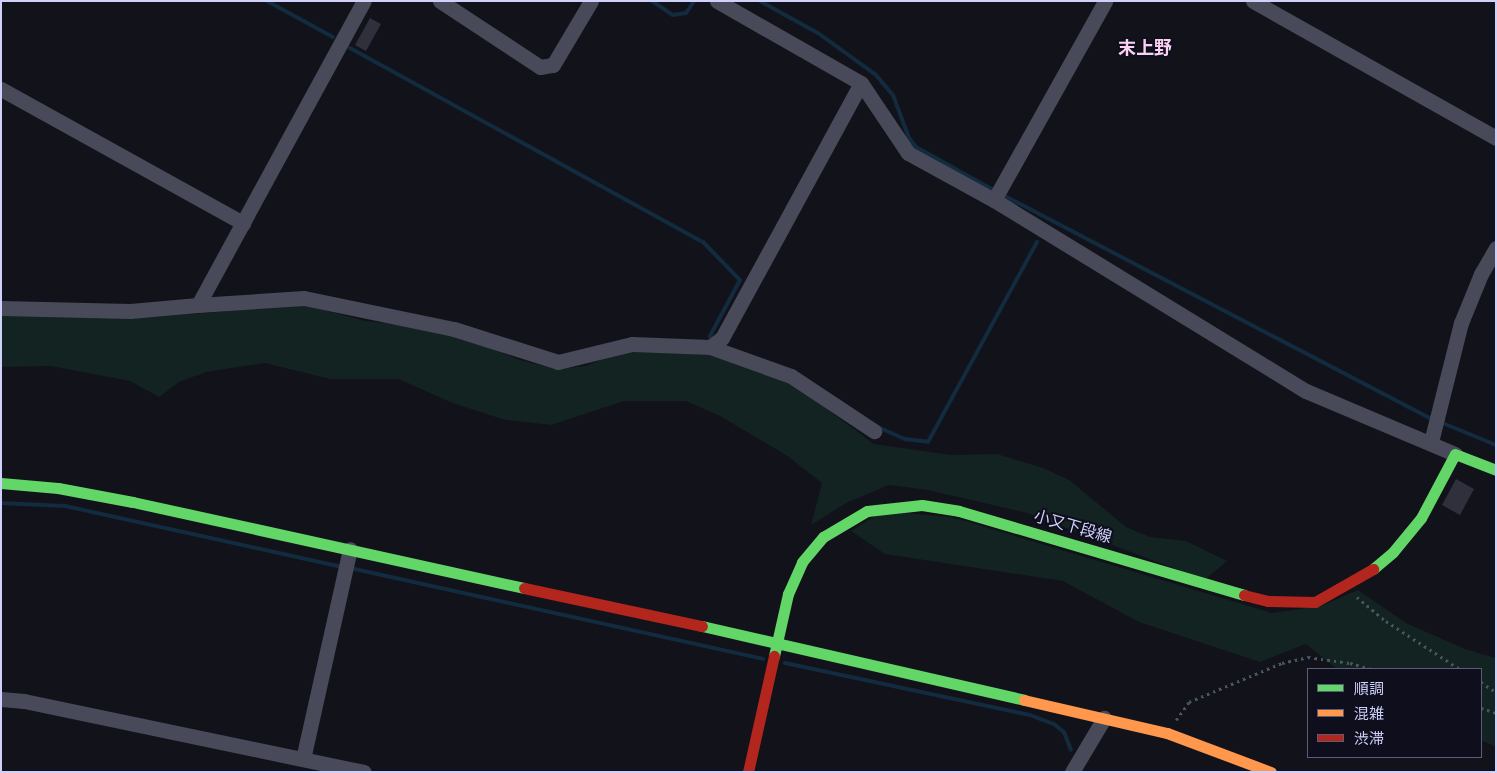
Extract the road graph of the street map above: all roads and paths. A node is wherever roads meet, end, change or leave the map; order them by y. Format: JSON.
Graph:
{"nodes":[{"id":1,"x":364,"y":1,"type":"edge"},
{"id":2,"x":440,"y":1,"type":"edge"},
{"id":3,"x":591,"y":1,"type":"edge"},
{"id":4,"x":717,"y":1,"type":"edge"},
{"id":5,"x":1105,"y":1,"type":"edge"},
{"id":6,"x":1253,"y":1,"type":"edge"},
{"id":7,"x":861,"y":83,"type":"junction"},
{"id":8,"x":1,"y":89,"type":"edge"},
{"id":9,"x":1496,"y":138,"type":"edge"},
{"id":10,"x":994,"y":200,"type":"junction"},
{"id":11,"x":243,"y":223,"type":"junction"},
{"id":12,"x":1496,"y":248,"type":"edge"},
{"id":13,"x":198,"y":306,"type":"junction"},
{"id":14,"x":1,"y":308,"type":"edge"},
{"id":15,"x":710,"y":347,"type":"junction"},
{"id":16,"x":874,"y":431,"type":"dead end"},
{"id":17,"x":1431,"y":442,"type":"junction"},
{"id":18,"x":1455,"y":454,"type":"junction"},
{"id":19,"x":1496,"y":470,"type":"edge"},
{"id":20,"x":1,"y":483,"type":"edge"},
{"id":21,"x":350,"y":549,"type":"junction"},
{"id":22,"x":1346,"y":588,"type":"junction"},
{"id":23,"x":777,"y":643,"type":"junction"},
{"id":24,"x":1368,"y":668,"type":"edge"},
{"id":25,"x":1458,"y":668,"type":"edge"},
{"id":26,"x":1482,"y":683,"type":"edge"},
{"id":27,"x":1496,"y":692,"type":"edge"},
{"id":28,"x":1,"y":700,"type":"edge"},
{"id":29,"x":1482,"y":708,"type":"edge"},
{"id":30,"x":1496,"y":713,"type":"edge"},
{"id":31,"x":1104,"y":718,"type":"junction"},
{"id":32,"x":1167,"y":733,"type":"junction"},
{"id":33,"x":303,"y":759,"type":"junction"},
{"id":34,"x":364,"y":772,"type":"edge"},
{"id":35,"x":748,"y":772,"type":"edge"},
{"id":36,"x":1072,"y":772,"type":"edge"},
{"id":37,"x":1271,"y":772,"type":"edge"}],
"edges":[{"from":1,"to":11,"type":"street"},
{"from":2,"to":3,"type":"street"},
{"from":4,"to":7,"type":"street"},
{"from":5,"to":10,"type":"street"},
{"from":6,"to":9,"type":"street"},
{"from":7,"to":10,"type":"street"},
{"from":7,"to":15,"type":"street"},
{"from":8,"to":11,"type":"street"},
{"from":10,"to":17,"type":"street"},
{"from":11,"to":13,"type":"street"},
{"from":12,"to":17,"type":"street"},
{"from":13,"to":14,"type":"street"},
{"from":13,"to":15,"type":"street"},
{"from":15,"to":16,"type":"street"},
{"from":17,"to":18,"type":"street"},
{"from":18,"to":19,"type":"street"},
{"from":18,"to":22,"type":"street","name":"小又下段線"},
{"from":20,"to":21,"type":"street"},
{"from":21,"to":23,"type":"street"},
{"from":21,"to":33,"type":"street"},
{"from":22,"to":23,"type":"street","name":"小又下段線"},
{"from":22,"to":25,"type":"path"},
{"from":23,"to":31,"type":"street"},
{"from":23,"to":35,"type":"street","name":"小又下段線"},
{"from":24,"to":32,"type":"path"},
{"from":26,"to":27,"type":"path"},
{"from":28,"to":33,"type":"street"},
{"from":29,"to":30,"type":"path"},
{"from":31,"to":32,"type":"street"},
{"from":31,"to":36,"type":"street"},
{"from":32,"to":37,"type":"street"},
{"from":33,"to":34,"type":"street"}]}
